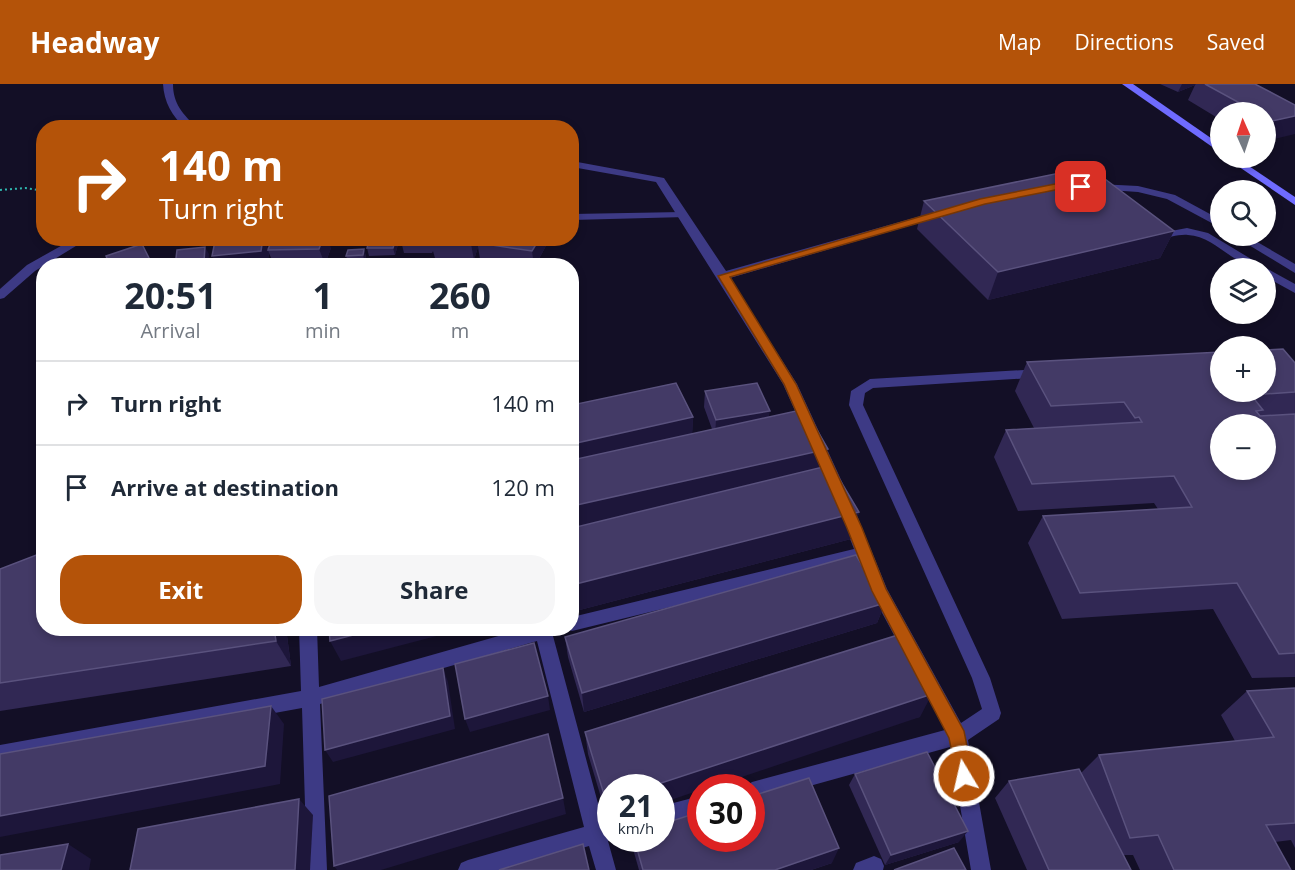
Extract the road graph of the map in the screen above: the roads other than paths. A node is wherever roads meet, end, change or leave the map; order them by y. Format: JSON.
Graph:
{"nodes":[{"id":1,"x":168,"y":84,"type":"edge"},
{"id":2,"x":1127,"y":84,"type":"edge"},
{"id":3,"x":183,"y":120,"type":"edge"},
{"id":4,"x":1210,"y":142,"type":"edge"},
{"id":5,"x":579,"y":165,"type":"edge"},
{"id":6,"x":1246,"y":168,"type":"edge"},
{"id":7,"x":1081,"y":187,"type":"edge"},
{"id":8,"x":1295,"y":202,"type":"edge"},
{"id":9,"x":950,"y":211,"type":"edge"},
{"id":10,"x":682,"y":215,"type":"junction"},
{"id":11,"x":579,"y":217,"type":"edge"},
{"id":12,"x":1210,"y":219,"type":"edge"},
{"id":13,"x":1160,"y":236,"type":"edge"},
{"id":14,"x":70,"y":246,"type":"edge"},
{"id":15,"x":1257,"y":246,"type":"edge"},
{"id":16,"x":49,"y":258,"type":"edge"},
{"id":17,"x":1243,"y":258,"type":"edge"},
{"id":18,"x":36,"y":265,"type":"edge"},
{"id":19,"x":1295,"y":269,"type":"edge"},
{"id":20,"x":723,"y":276,"type":"junction"},
{"id":21,"x":1276,"y":278,"type":"edge"},
{"id":22,"x":1295,"y":289,"type":"edge"},
{"id":23,"x":0,"y":295,"type":"edge"},
{"id":24,"x":1057,"y":373,"type":"edge"},
{"id":25,"x":864,"y":553,"type":"junction"},
{"id":26,"x":579,"y":622,"type":"edge"},
{"id":27,"x":308,"y":636,"type":"edge"},
{"id":28,"x":523,"y":636,"type":"edge"},
{"id":29,"x":549,"y":636,"type":"edge"},
{"id":30,"x":311,"y":698,"type":"junction"},
{"id":31,"x":958,"y":736,"type":"junction"},
{"id":32,"x":0,"y":754,"type":"edge"},
{"id":33,"x":765,"y":788,"type":"edge"},
{"id":34,"x":597,"y":810,"type":"edge"},
{"id":35,"x":597,"y":834,"type":"edge"},
{"id":36,"x":605,"y":852,"type":"edge"},
{"id":37,"x":317,"y":870,"type":"edge"},
{"id":38,"x":468,"y":870,"type":"edge"},
{"id":39,"x":606,"y":870,"type":"edge"},
{"id":40,"x":981,"y":870,"type":"edge"}],
"edges":[{"from":1,"to":3,"type":"street"},
{"from":2,"to":4,"type":"street"},
{"from":5,"to":10,"type":"street"},
{"from":6,"to":8,"type":"street"},
{"from":7,"to":12,"type":"street"},
{"from":9,"to":20,"type":"street"},
{"from":10,"to":11,"type":"street"},
{"from":10,"to":20,"type":"street"},
{"from":13,"to":17,"type":"street"},
{"from":14,"to":16,"type":"street"},
{"from":15,"to":19,"type":"street"},
{"from":18,"to":23,"type":"street"},
{"from":20,"to":25,"type":"street"},
{"from":21,"to":22,"type":"street"},
{"from":24,"to":31,"type":"street"},
{"from":25,"to":26,"type":"street"},
{"from":25,"to":31,"type":"street"},
{"from":27,"to":30,"type":"street"},
{"from":28,"to":30,"type":"street"},
{"from":29,"to":34,"type":"street"},
{"from":30,"to":32,"type":"street"},
{"from":30,"to":37,"type":"street"},
{"from":31,"to":33,"type":"street"},
{"from":31,"to":40,"type":"street"},
{"from":35,"to":38,"type":"street"},
{"from":36,"to":39,"type":"street"}]}
